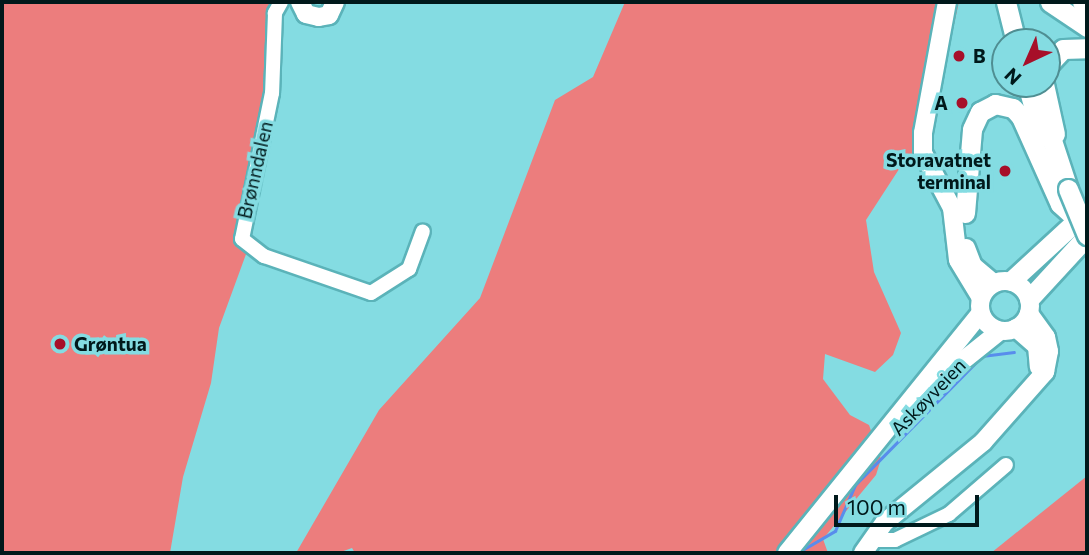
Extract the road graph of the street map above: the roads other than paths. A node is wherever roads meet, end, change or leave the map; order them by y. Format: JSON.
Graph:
{"nodes":[{"id":1,"x":281,"y":2,"type":"edge"},
{"id":2,"x":300,"y":2,"type":"edge"},
{"id":3,"x":335,"y":2,"type":"edge"},
{"id":4,"x":947,"y":2,"type":"edge"},
{"id":5,"x":1006,"y":2,"type":"edge"},
{"id":6,"x":1016,"y":2,"type":"edge"},
{"id":7,"x":1049,"y":2,"type":"edge"},
{"id":8,"x":1082,"y":2,"type":"edge"},
{"id":9,"x":1087,"y":7,"type":"edge"},
{"id":10,"x":1087,"y":27,"type":"edge"},
{"id":11,"x":1012,"y":28,"type":"edge"},
{"id":12,"x":1022,"y":28,"type":"edge"},
{"id":13,"x":1087,"y":48,"type":"edge"},
{"id":14,"x":1061,"y":50,"type":"edge"},
{"id":15,"x":1032,"y":98,"type":"edge"},
{"id":16,"x":1038,"y":98,"type":"edge"},
{"id":17,"x":1045,"y":98,"type":"edge"},
{"id":18,"x":1048,"y":144,"type":"junction"},
{"id":19,"x":920,"y":158,"type":"junction"},
{"id":20,"x":1079,"y":212,"type":"edge"},
{"id":21,"x":965,"y":213,"type":"junction"},
{"id":22,"x":423,"y":231,"type":"dead end"},
{"id":23,"x":1087,"y":236,"type":"edge"},
{"id":24,"x":1087,"y":249,"type":"edge"},
{"id":25,"x":1002,"y":283,"type":"junction"},
{"id":26,"x":981,"y":306,"type":"junction"},
{"id":27,"x":1029,"y":307,"type":"junction"},
{"id":28,"x":1008,"y":330,"type":"junction"},
{"id":29,"x":1030,"y":389,"type":"junction"},
{"id":30,"x":858,"y":466,"type":"junction"},
{"id":31,"x":1006,"y":466,"type":"dead end"},
{"id":32,"x":867,"y":547,"type":"edge"},
{"id":33,"x":787,"y":553,"type":"edge"}],
"edges":[{"from":1,"to":22,"type":"street","name":"Brønndalen"},
{"from":2,"to":3,"type":"main road"},
{"from":4,"to":19,"type":"main road"},
{"from":5,"to":11,"type":"highway"},
{"from":6,"to":12,"type":"highway"},
{"from":7,"to":10,"type":"highway"},
{"from":8,"to":9,"type":"highway"},
{"from":13,"to":14,"type":"highway"},
{"from":15,"to":18,"type":"highway"},
{"from":16,"to":18,"type":"highway"},
{"from":17,"to":18,"type":"highway"},
{"from":18,"to":20,"type":"highway"},
{"from":18,"to":21,"type":"highway"},
{"from":18,"to":23,"type":"highway","bridge":true},
{"from":19,"to":21,"type":"main road"},
{"from":19,"to":26,"type":"main road"},
{"from":20,"to":24,"type":"highway"},
{"from":20,"to":25,"type":"highway"},
{"from":21,"to":25,"type":"main road"},
{"from":23,"to":27,"type":"highway"},
{"from":25,"to":26,"type":"main road","name":"Askøyveien"},
{"from":25,"to":27,"type":"main road"},
{"from":26,"to":28,"type":"main road"},
{"from":26,"to":30,"type":"main road","name":"Askøyveien"},
{"from":27,"to":28,"type":"main road","name":"Askøyveien"},
{"from":27,"to":29,"type":"main road"},
{"from":28,"to":29,"type":"main road"},
{"from":28,"to":30,"type":"main road","name":"Askøyveien"},
{"from":29,"to":32,"type":"main road"},
{"from":30,"to":33,"type":"main road","name":"Askøyveien"},
{"from":31,"to":32,"type":"street"}]}
